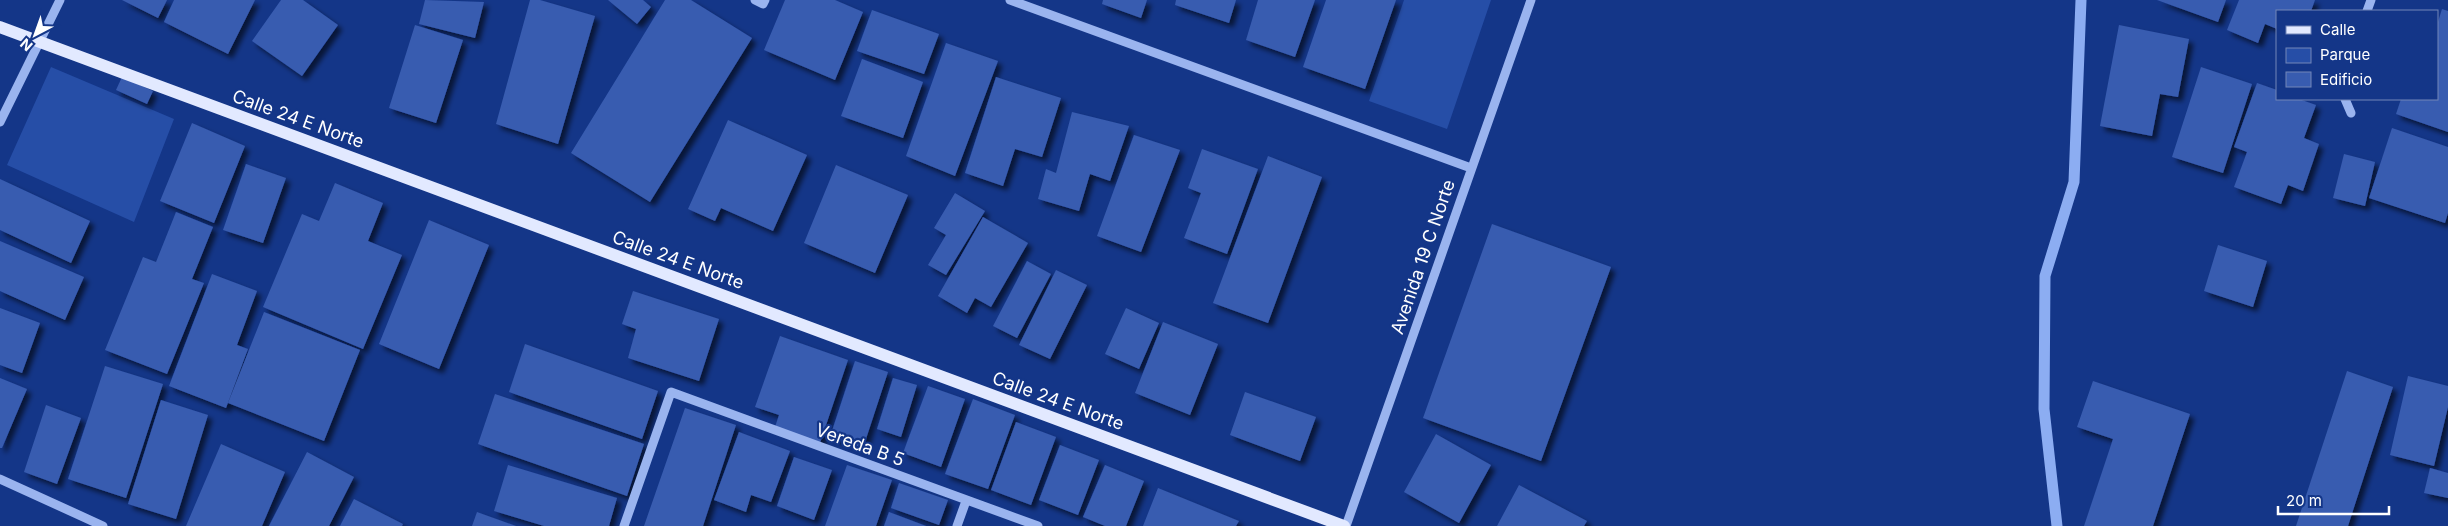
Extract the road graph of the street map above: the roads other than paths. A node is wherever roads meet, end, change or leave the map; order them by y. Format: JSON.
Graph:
{"nodes":[{"id":1,"x":60,"y":0,"type":"edge"},
{"id":2,"x":755,"y":0,"type":"edge"},
{"id":3,"x":765,"y":0,"type":"edge"},
{"id":4,"x":1010,"y":0,"type":"edge"},
{"id":5,"x":1531,"y":0,"type":"edge"},
{"id":6,"x":0,"y":27,"type":"edge"},
{"id":7,"x":40,"y":42,"type":"junction"},
{"id":8,"x":2345,"y":100,"type":"edge"},
{"id":9,"x":2351,"y":113,"type":"dead end"},
{"id":10,"x":0,"y":122,"type":"edge"},
{"id":11,"x":1472,"y":168,"type":"junction"},
{"id":12,"x":0,"y":479,"type":"edge"},
{"id":13,"x":966,"y":501,"type":"junction"},
{"id":14,"x":103,"y":526,"type":"edge"},
{"id":15,"x":624,"y":526,"type":"edge"},
{"id":16,"x":957,"y":526,"type":"edge"},
{"id":17,"x":1038,"y":526,"type":"edge"},
{"id":18,"x":1345,"y":526,"type":"edge"}],
"edges":[{"from":1,"to":7,"type":"street"},
{"from":2,"to":3,"type":"street"},
{"from":4,"to":11,"type":"street"},
{"from":5,"to":11,"type":"street","name":"Avenida 19 C Norte"},
{"from":6,"to":7,"type":"main road","name":"Calle 24 E Norte"},
{"from":7,"to":10,"type":"street"},
{"from":7,"to":18,"type":"main road","name":"Calle 24 E Norte"},
{"from":8,"to":9,"type":"street"},
{"from":11,"to":18,"type":"street","name":"Avenida 19 C Norte"},
{"from":12,"to":14,"type":"street"},
{"from":13,"to":15,"type":"street","name":"Vereda B 5"},
{"from":13,"to":16,"type":"street"},
{"from":13,"to":17,"type":"street","name":"Vereda B 5"}]}
